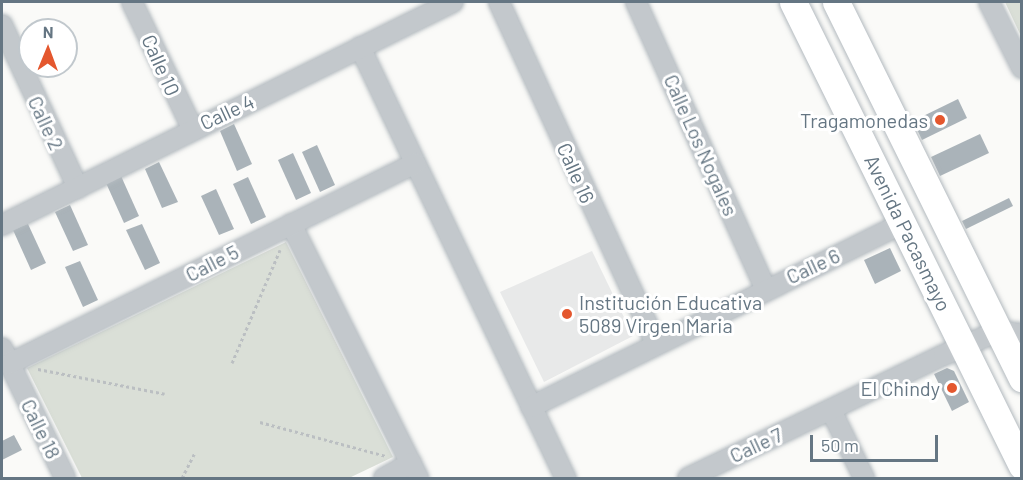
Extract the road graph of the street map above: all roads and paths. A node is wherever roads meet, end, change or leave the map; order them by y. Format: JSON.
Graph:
{"nodes":[{"id":1,"x":132,"y":2,"type":"edge"},
{"id":2,"x":453,"y":2,"type":"edge"},
{"id":3,"x":500,"y":2,"type":"edge"},
{"id":4,"x":636,"y":2,"type":"edge"},
{"id":5,"x":793,"y":2,"type":"edge"},
{"id":6,"x":836,"y":2,"type":"edge"},
{"id":7,"x":989,"y":2,"type":"edge"},
{"id":8,"x":2,"y":25,"type":"edge"},
{"id":9,"x":360,"y":47,"type":"junction"},
{"id":10,"x":1022,"y":68,"type":"edge"},
{"id":11,"x":192,"y":128,"type":"junction"},
{"id":12,"x":415,"y":163,"type":"junction"},
{"id":13,"x":78,"y":188,"type":"junction"},
{"id":14,"x":291,"y":224,"type":"junction"},
{"id":15,"x":902,"y":224,"type":"junction"},
{"id":16,"x":2,"y":225,"type":"edge"},
{"id":17,"x":765,"y":288,"type":"junction"},
{"id":18,"x":1010,"y":333,"type":"edge"},
{"id":19,"x":656,"y":344,"type":"junction"},
{"id":20,"x":964,"y":347,"type":"junction"},
{"id":21,"x":5,"y":356,"type":"edge"},
{"id":22,"x":232,"y":363,"type":"dead end"},
{"id":23,"x":1022,"y":380,"type":"edge"},
{"id":24,"x":165,"y":394,"type":"dead end"},
{"id":25,"x":531,"y":406,"type":"junction"},
{"id":26,"x":831,"y":410,"type":"junction"},
{"id":27,"x":260,"y":422,"type":"dead end"},
{"id":28,"x":194,"y":454,"type":"dead end"},
{"id":29,"x":1022,"y":466,"type":"edge"},
{"id":30,"x":415,"y":471,"type":"edge"},
{"id":31,"x":720,"y":471,"type":"edge"},
{"id":32,"x":65,"y":478,"type":"edge"},
{"id":33,"x":182,"y":478,"type":"edge"},
{"id":34,"x":384,"y":478,"type":"edge"},
{"id":35,"x":566,"y":478,"type":"edge"},
{"id":36,"x":688,"y":478,"type":"edge"},
{"id":37,"x":864,"y":478,"type":"edge"}],
"edges":[{"from":1,"to":11,"type":"street","name":"Calle 10"},
{"from":2,"to":9,"type":"street","name":"Calle 4"},
{"from":3,"to":19,"type":"street","name":"Calle 16"},
{"from":4,"to":17,"type":"street","name":"Calle Los Nogales"},
{"from":5,"to":15,"type":"main road","name":"Avenida Pacasmayo"},
{"from":6,"to":18,"type":"main road","name":"Avenida Pacasmayo"},
{"from":7,"to":10,"type":"street"},
{"from":8,"to":13,"type":"street","name":"Calle 2"},
{"from":9,"to":11,"type":"street","name":"Calle 4"},
{"from":9,"to":12,"type":"street"},
{"from":11,"to":13,"type":"street","name":"Calle 4"},
{"from":12,"to":14,"type":"street","name":"Calle 5"},
{"from":12,"to":25,"type":"street"},
{"from":13,"to":16,"type":"street","name":"Calle 4"},
{"from":14,"to":21,"type":"street","name":"Calle 5"},
{"from":14,"to":22,"type":"path"},
{"from":14,"to":30,"type":"street"},
{"from":15,"to":17,"type":"street","name":"Calle 6"},
{"from":15,"to":20,"type":"main road","name":"Avenida Pacasmayo"},
{"from":17,"to":19,"type":"street","name":"Calle 6"},
{"from":18,"to":20,"type":"street","name":"Calle 7"},
{"from":18,"to":23,"type":"main road","name":"Avenida Pacasmayo"},
{"from":19,"to":25,"type":"street","name":"Calle 6"},
{"from":20,"to":26,"type":"street","name":"Calle 7"},
{"from":20,"to":29,"type":"main road","name":"Avenida Pacasmayo"},
{"from":21,"to":24,"type":"path"},
{"from":21,"to":32,"type":"street","name":"Calle 18"},
{"from":25,"to":35,"type":"street"},
{"from":26,"to":31,"type":"street","name":"Calle 7"},
{"from":26,"to":37,"type":"street"},
{"from":27,"to":30,"type":"path"},
{"from":28,"to":33,"type":"path"},
{"from":30,"to":34,"type":"street"},
{"from":31,"to":36,"type":"street","name":"Calle 7"}]}
